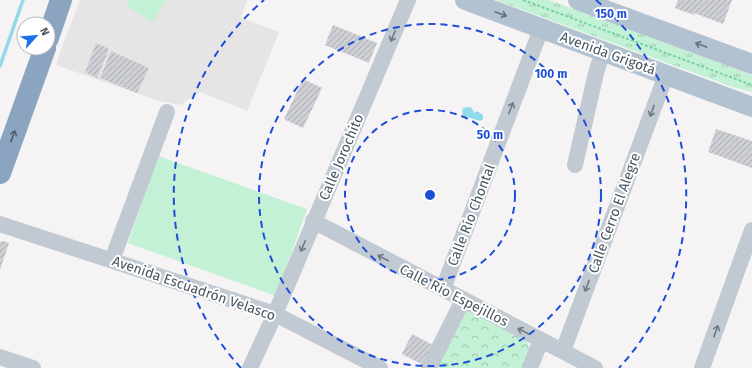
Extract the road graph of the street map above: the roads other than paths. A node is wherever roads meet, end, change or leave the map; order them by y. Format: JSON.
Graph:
{"nodes":[{"id":1,"x":408,"y":0,"type":"edge"},
{"id":2,"x":465,"y":0,"type":"edge"},
{"id":3,"x":578,"y":0,"type":"edge"},
{"id":4,"x":61,"y":4,"type":"edge"},
{"id":5,"x":56,"y":17,"type":"edge"},
{"id":6,"x":541,"y":28,"type":"junction"},
{"id":7,"x":603,"y":51,"type":"junction"},
{"id":8,"x":41,"y":56,"type":"edge"},
{"id":9,"x":752,"y":64,"type":"edge"},
{"id":10,"x":666,"y":75,"type":"junction"},
{"id":11,"x":752,"y":107,"type":"edge"},
{"id":12,"x":167,"y":112,"type":"dead end"},
{"id":13,"x":574,"y":166,"type":"dead end"},
{"id":14,"x":0,"y":173,"type":"edge"},
{"id":15,"x":313,"y":222,"type":"junction"},
{"id":16,"x":0,"y":224,"type":"edge"},
{"id":17,"x":752,"y":230,"type":"edge"},
{"id":18,"x":112,"y":260,"type":"junction"},
{"id":19,"x":443,"y":289,"type":"junction"},
{"id":20,"x":464,"y":300,"type":"junction"},
{"id":21,"x":275,"y":314,"type":"junction"},
{"id":22,"x":541,"y":340,"type":"junction"},
{"id":23,"x":563,"y":351,"type":"junction"},
{"id":24,"x":0,"y":357,"type":"edge"},
{"id":25,"x":33,"y":368,"type":"edge"},
{"id":26,"x":250,"y":368,"type":"edge"},
{"id":27,"x":380,"y":368,"type":"edge"},
{"id":28,"x":429,"y":368,"type":"edge"},
{"id":29,"x":530,"y":368,"type":"edge"},
{"id":30,"x":595,"y":368,"type":"edge"},
{"id":31,"x":702,"y":368,"type":"edge"}],
"edges":[{"from":1,"to":15,"type":"street","name":"Calle Jorochito","one_way":true},
{"from":2,"to":6,"type":"main road","name":"Avenida Grigotá","one_way":true},
{"from":9,"to":3,"type":"main road","one_way":true},
{"from":4,"to":5,"type":"highway"},
{"from":6,"to":7,"type":"main road","name":"Avenida Grigotá"},
{"from":19,"to":6,"type":"street","name":"Calle Río Chontal","one_way":true},
{"from":7,"to":10,"type":"main road","name":"Avenida Grigotá"},
{"from":7,"to":13,"type":"street"},
{"from":14,"to":8,"type":"highway","one_way":true},
{"from":10,"to":11,"type":"main road","name":"Avenida Grigotá"},
{"from":10,"to":23,"type":"street","name":"Calle Cerro El Alegre","one_way":true},
{"from":12,"to":18,"type":"street"},
{"from":19,"to":15,"type":"street","name":"Calle Río Espejillos","one_way":true},
{"from":15,"to":21,"type":"street","name":"Calle Jorochito","one_way":true},
{"from":16,"to":18,"type":"street","name":"Avenida Escuadrón Velasco"},
{"from":31,"to":17,"type":"street","one_way":true},
{"from":18,"to":21,"type":"street","name":"Avenida Escuadrón Velasco"},
{"from":19,"to":20,"type":"street","name":"Calle Río Espejillos"},
{"from":22,"to":20,"type":"street","name":"Calle Río Espejillos","one_way":true},
{"from":20,"to":28,"type":"street"},
{"from":21,"to":26,"type":"street","name":"Calle Jorochito"},
{"from":21,"to":27,"type":"street","name":"Avenida Escuadrón Velasco"},
{"from":22,"to":23,"type":"street","name":"Calle Río Espejillos"},
{"from":22,"to":29,"type":"street"},
{"from":23,"to":30,"type":"street","name":"Calle Río Espejillos"},
{"from":24,"to":25,"type":"street"}]}
